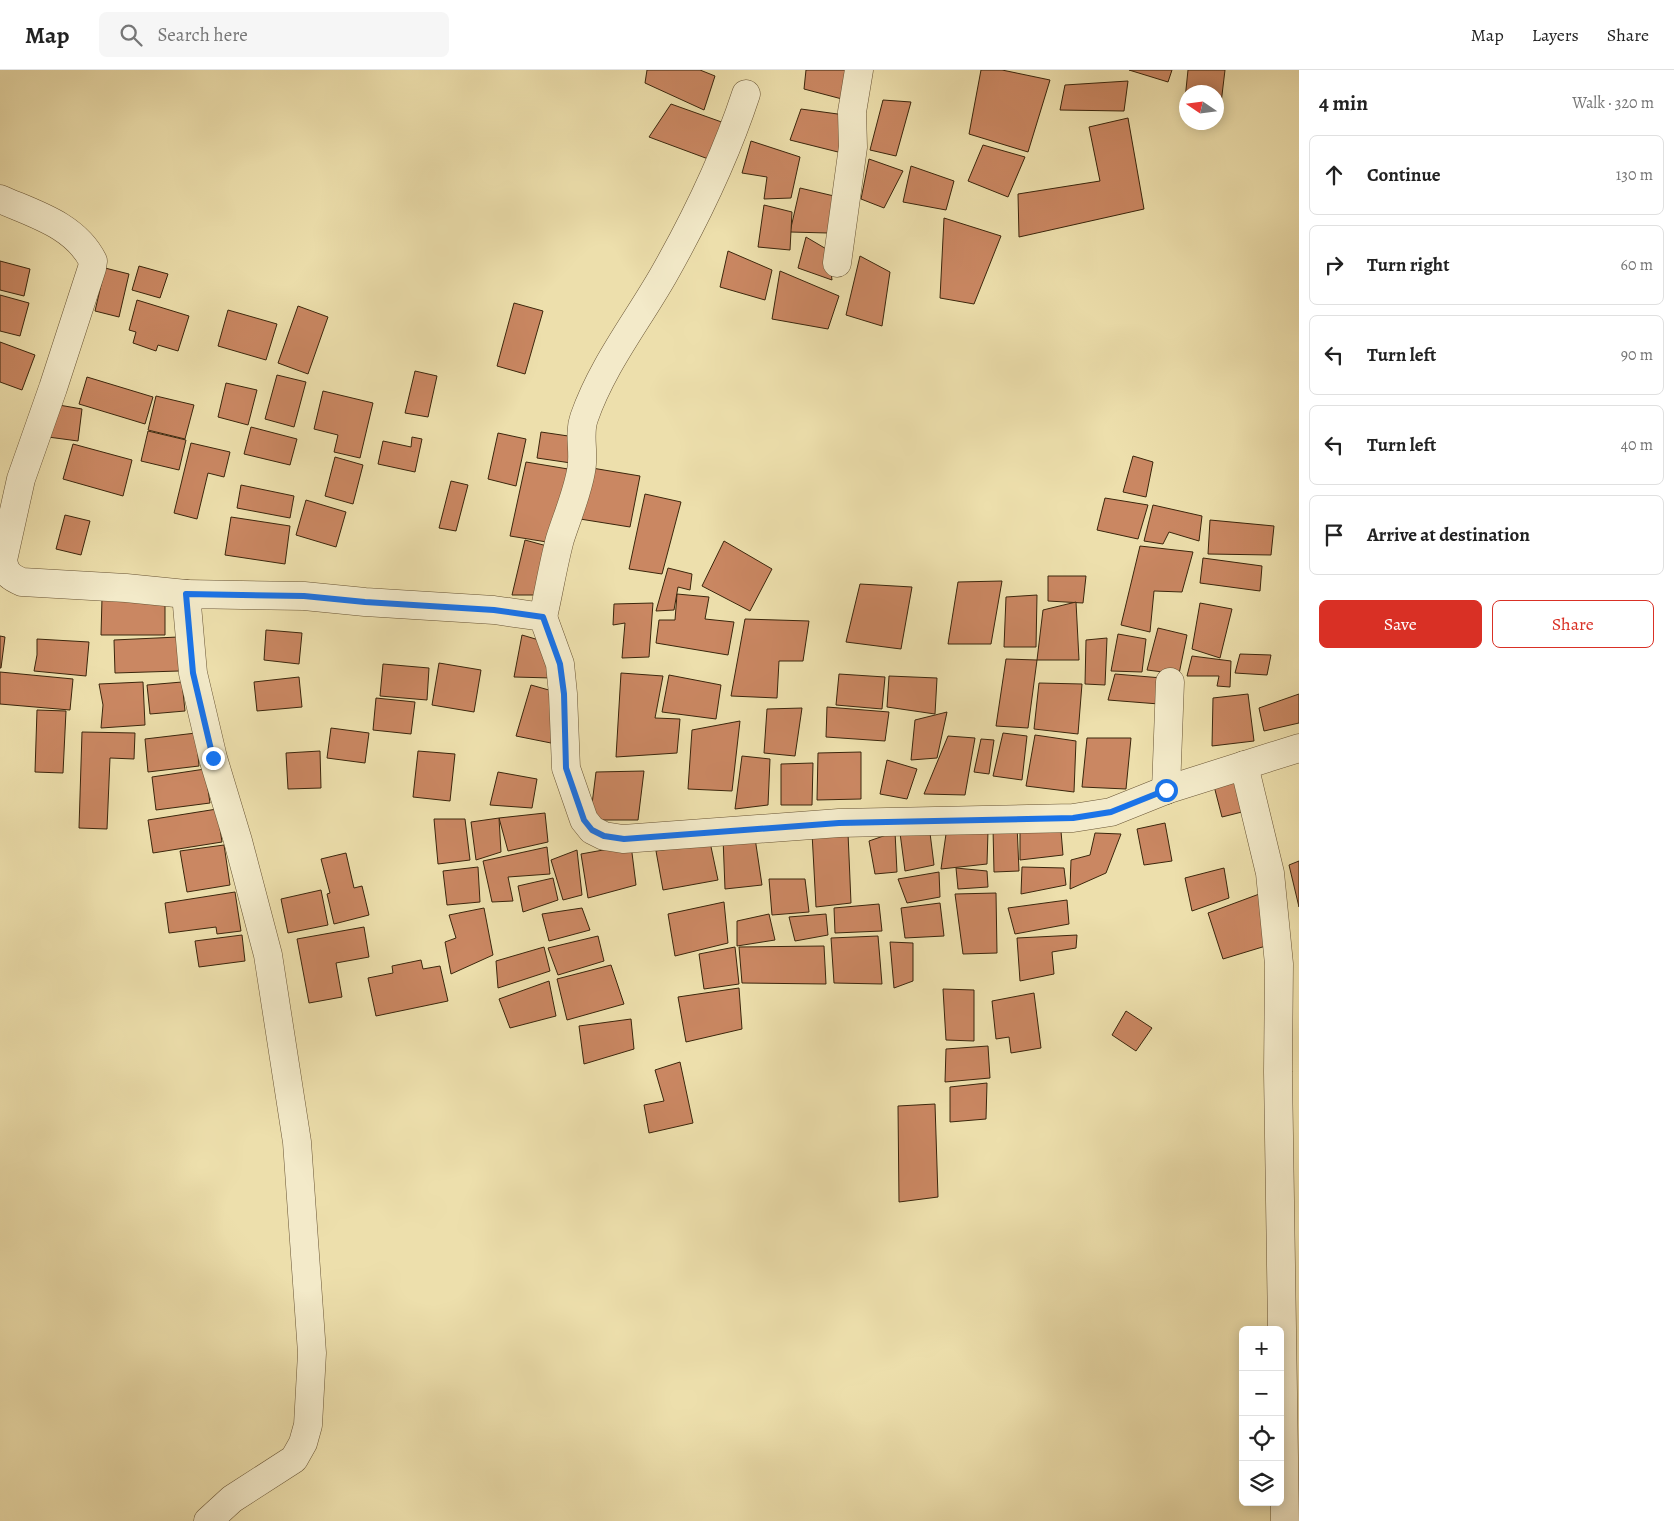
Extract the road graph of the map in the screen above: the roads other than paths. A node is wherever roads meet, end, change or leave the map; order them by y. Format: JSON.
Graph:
{"nodes":[{"id":1,"x":859,"y":70,"type":"edge"},
{"id":2,"x":746,"y":94,"type":"dead end"},
{"id":3,"x":0,"y":199,"type":"edge"},
{"id":4,"x":837,"y":263,"type":"dead end"},
{"id":5,"x":186,"y":594,"type":"junction"},
{"id":6,"x":543,"y":617,"type":"junction"},
{"id":7,"x":1170,"y":682,"type":"dead end"},
{"id":8,"x":1299,"y":748,"type":"edge"},
{"id":9,"x":1244,"y":764,"type":"junction"},
{"id":10,"x":1166,"y":790,"type":"junction"},
{"id":11,"x":208,"y":1521,"type":"edge"},
{"id":12,"x":1285,"y":1521,"type":"edge"}],
"edges":[{"from":1,"to":4,"type":"street"},
{"from":2,"to":6,"type":"street"},
{"from":3,"to":5,"type":"street"},
{"from":5,"to":6,"type":"street"},
{"from":5,"to":11,"type":"street"},
{"from":6,"to":10,"type":"street"},
{"from":7,"to":10,"type":"street"},
{"from":8,"to":9,"type":"street"},
{"from":9,"to":10,"type":"street"},
{"from":9,"to":12,"type":"street"}]}
